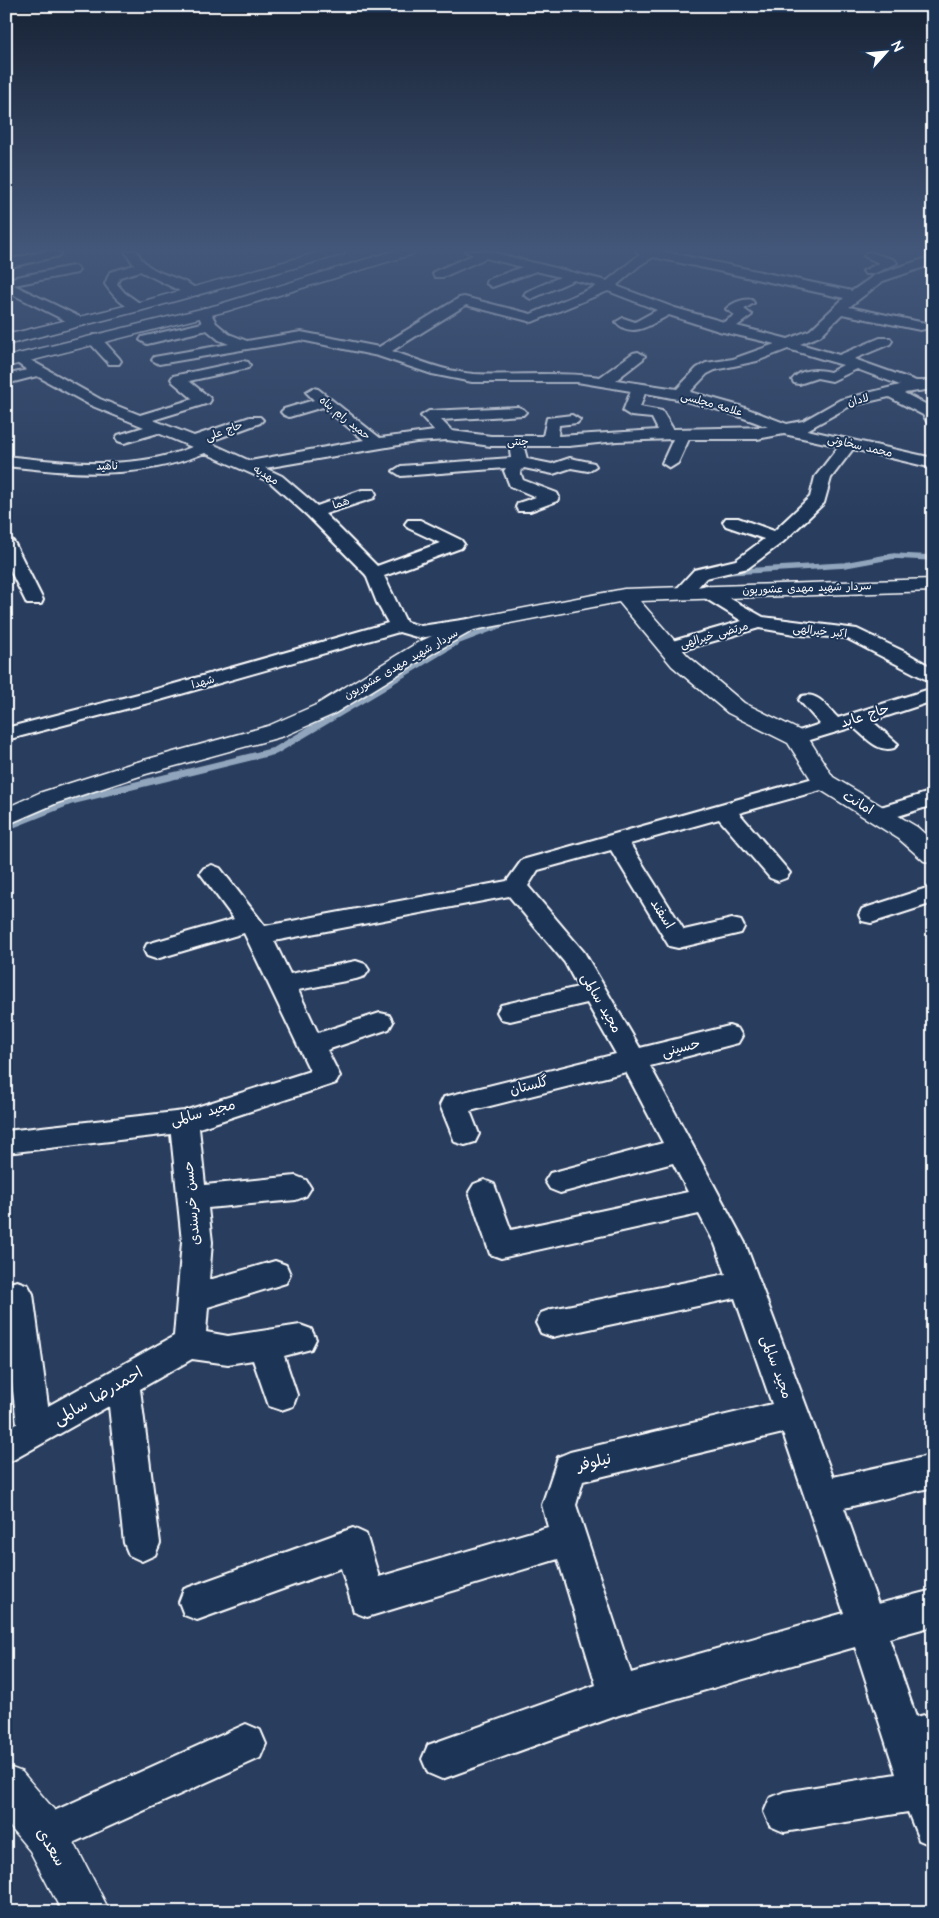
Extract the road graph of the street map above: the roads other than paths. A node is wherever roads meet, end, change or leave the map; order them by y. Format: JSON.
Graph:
{"nodes":[{"id":1,"x":88,"y":341,"type":"edge"},
{"id":2,"x":95,"y":341,"type":"edge"},
{"id":3,"x":234,"y":341,"type":"edge"},
{"id":4,"x":273,"y":341,"type":"edge"},
{"id":5,"x":324,"y":341,"type":"edge"},
{"id":6,"x":400,"y":341,"type":"edge"},
{"id":7,"x":777,"y":341,"type":"edge"},
{"id":8,"x":795,"y":341,"type":"edge"},
{"id":9,"x":885,"y":341,"type":"dead end"},
{"id":10,"x":788,"y":343,"type":"junction"},
{"id":11,"x":246,"y":345,"type":"junction"},
{"id":12,"x":381,"y":352,"type":"junction"},
{"id":13,"x":638,"y":356,"type":"dead end"},
{"id":14,"x":12,"y":360,"type":"edge"},
{"id":15,"x":160,"y":360,"type":"dead end"},
{"id":16,"x":840,"y":360,"type":"junction"},
{"id":17,"x":114,"y":361,"type":"dead end"},
{"id":18,"x":721,"y":364,"type":"junction"},
{"id":19,"x":856,"y":364,"type":"junction"},
{"id":20,"x":243,"y":365,"type":"dead end"},
{"id":21,"x":742,"y":370,"type":"dead end"},
{"id":22,"x":38,"y":371,"type":"junction"},
{"id":23,"x":6,"y":380,"type":"edge"},
{"id":24,"x":799,"y":380,"type":"dead end"},
{"id":25,"x":603,"y":382,"type":"junction"},
{"id":26,"x":914,"y":386,"type":"junction"},
{"id":27,"x":933,"y":386,"type":"edge"},
{"id":28,"x":640,"y":388,"type":"junction"},
{"id":29,"x":313,"y":392,"type":"dead end"},
{"id":30,"x":891,"y":392,"type":"junction"},
{"id":31,"x":680,"y":394,"type":"junction"},
{"id":32,"x":325,"y":402,"type":"junction"},
{"id":33,"x":290,"y":412,"type":"dead end"},
{"id":34,"x":518,"y":412,"type":"dead end"},
{"id":35,"x":138,"y":420,"type":"junction"},
{"id":36,"x":255,"y":420,"type":"dead end"},
{"id":37,"x":572,"y":420,"type":"dead end"},
{"id":38,"x":933,"y":420,"type":"edge"},
{"id":39,"x":159,"y":428,"type":"junction"},
{"id":40,"x":788,"y":430,"type":"junction"},
{"id":41,"x":675,"y":434,"type":"junction"},
{"id":42,"x":447,"y":435,"type":"junction"},
{"id":43,"x":634,"y":435,"type":"junction"},
{"id":44,"x":124,"y":438,"type":"dead end"},
{"id":45,"x":550,"y":440,"type":"junction"},
{"id":46,"x":516,"y":441,"type":"junction"},
{"id":47,"x":377,"y":443,"type":"junction"},
{"id":48,"x":200,"y":444,"type":"junction"},
{"id":49,"x":849,"y":444,"type":"junction"},
{"id":50,"x":240,"y":446,"type":"dead end"},
{"id":51,"x":64,"y":451,"type":"dead end"},
{"id":52,"x":629,"y":452,"type":"dead end"},
{"id":53,"x":8,"y":453,"type":"edge"},
{"id":54,"x":272,"y":456,"type":"junction"},
{"id":55,"x":520,"y":462,"type":"junction"},
{"id":56,"x":933,"y":463,"type":"edge"},
{"id":57,"x":670,"y":464,"type":"dead end"},
{"id":58,"x":74,"y":466,"type":"junction"},
{"id":59,"x":250,"y":466,"type":"junction"},
{"id":60,"x":588,"y":466,"type":"dead end"},
{"id":61,"x":401,"y":471,"type":"dead end"},
{"id":62,"x":368,"y":494,"type":"dead end"},
{"id":63,"x":524,"y":507,"type":"dead end"},
{"id":64,"x":314,"y":512,"type":"junction"},
{"id":65,"x":732,"y":522,"type":"dead end"},
{"id":66,"x":414,"y":524,"type":"dead end"},
{"id":67,"x":777,"y":538,"type":"junction"},
{"id":68,"x":6,"y":544,"type":"edge"},
{"id":69,"x":374,"y":573,"type":"junction"},
{"id":70,"x":933,"y":585,"type":"edge"},
{"id":71,"x":706,"y":591,"type":"junction"},
{"id":72,"x":681,"y":594,"type":"junction"},
{"id":73,"x":624,"y":595,"type":"junction"},
{"id":74,"x":34,"y":600,"type":"dead end"},
{"id":75,"x":758,"y":622,"type":"junction"},
{"id":76,"x":468,"y":625,"type":"junction"},
{"id":77,"x":399,"y":626,"type":"junction"},
{"id":78,"x":669,"y":648,"type":"junction"},
{"id":79,"x":933,"y":677,"type":"edge"},
{"id":80,"x":933,"y":694,"type":"edge"},
{"id":81,"x":809,"y":700,"type":"dead end"},
{"id":82,"x":856,"y":719,"type":"junction"},
{"id":83,"x":834,"y":726,"type":"junction"},
{"id":84,"x":6,"y":734,"type":"edge"},
{"id":85,"x":797,"y":738,"type":"junction"},
{"id":86,"x":887,"y":744,"type":"dead end"},
{"id":87,"x":824,"y":782,"type":"junction"},
{"id":88,"x":933,"y":798,"type":"edge"},
{"id":89,"x":724,"y":810,"type":"junction"},
{"id":90,"x":879,"y":815,"type":"junction"},
{"id":91,"x":6,"y":817,"type":"edge"},
{"id":92,"x":616,"y":840,"type":"junction"},
{"id":93,"x":933,"y":855,"type":"edge"},
{"id":94,"x":212,"y":873,"type":"dead end"},
{"id":95,"x":778,"y":873,"type":"dead end"},
{"id":96,"x":516,"y":887,"type":"junction"},
{"id":97,"x":933,"y":894,"type":"edge"},
{"id":98,"x":870,"y":915,"type":"dead end"},
{"id":99,"x":732,"y":927,"type":"dead end"},
{"id":100,"x":254,"y":929,"type":"junction"},
{"id":101,"x":156,"y":950,"type":"dead end"},
{"id":102,"x":356,"y":970,"type":"dead end"},
{"id":103,"x":282,"y":984,"type":"junction"},
{"id":104,"x":594,"y":992,"type":"junction"},
{"id":105,"x":510,"y":1012,"type":"dead end"},
{"id":106,"x":380,"y":1022,"type":"dead end"},
{"id":107,"x":729,"y":1036,"type":"dead end"},
{"id":108,"x":311,"y":1045,"type":"junction"},
{"id":109,"x":633,"y":1060,"type":"junction"},
{"id":110,"x":184,"y":1122,"type":"junction"},
{"id":111,"x":464,"y":1134,"type":"dead end"},
{"id":112,"x":6,"y":1142,"type":"edge"},
{"id":113,"x":681,"y":1150,"type":"junction"},
{"id":114,"x":560,"y":1181,"type":"dead end"},
{"id":115,"x":296,"y":1188,"type":"dead end"},
{"id":116,"x":484,"y":1192,"type":"dead end"},
{"id":117,"x":192,"y":1198,"type":"junction"},
{"id":118,"x":708,"y":1200,"type":"junction"},
{"id":119,"x":275,"y":1274,"type":"dead end"},
{"id":120,"x":744,"y":1283,"type":"junction"},
{"id":121,"x":17,"y":1294,"type":"dead end"},
{"id":122,"x":193,"y":1298,"type":"junction"},
{"id":123,"x":552,"y":1323,"type":"dead end"},
{"id":124,"x":300,"y":1339,"type":"dead end"},
{"id":125,"x":189,"y":1344,"type":"junction"},
{"id":126,"x":264,"y":1345,"type":"junction"},
{"id":127,"x":123,"y":1382,"type":"junction"},
{"id":128,"x":281,"y":1395,"type":"dead end"},
{"id":129,"x":793,"y":1415,"type":"junction"},
{"id":130,"x":35,"y":1432,"type":"junction"},
{"id":131,"x":6,"y":1448,"type":"edge"},
{"id":132,"x":933,"y":1471,"type":"edge"},
{"id":133,"x":823,"y":1496,"type":"junction"},
{"id":134,"x":569,"y":1538,"type":"junction"},
{"id":135,"x":142,"y":1543,"type":"dead end"},
{"id":136,"x":198,"y":1602,"type":"dead end"},
{"id":137,"x":933,"y":1608,"type":"edge"},
{"id":138,"x":866,"y":1625,"type":"junction"},
{"id":139,"x":619,"y":1696,"type":"junction"},
{"id":140,"x":918,"y":1735,"type":"edge"},
{"id":141,"x":246,"y":1744,"type":"dead end"},
{"id":142,"x":442,"y":1759,"type":"dead end"},
{"id":143,"x":6,"y":1788,"type":"edge"},
{"id":144,"x":927,"y":1808,"type":"edge"},
{"id":145,"x":784,"y":1812,"type":"dead end"},
{"id":146,"x":46,"y":1835,"type":"junction"},
{"id":147,"x":87,"y":1912,"type":"edge"}],
"edges":[{"from":1,"to":14,"type":"street"},
{"from":2,"to":17,"type":"street"},
{"from":3,"to":11,"type":"street"},
{"from":4,"to":11,"type":"street","name":"علامه مجلسی"},
{"from":5,"to":12,"type":"street","name":"علامه مجلسی"},
{"from":6,"to":12,"type":"street"},
{"from":7,"to":10,"type":"street"},
{"from":8,"to":10,"type":"street"},
{"from":9,"to":16,"type":"street"},
{"from":10,"to":16,"type":"street"},
{"from":10,"to":18,"type":"street"},
{"from":11,"to":15,"type":"street","name":"علامه مجلسی"},
{"from":12,"to":25,"type":"street","name":"علامه مجلسی"},
{"from":13,"to":25,"type":"street"},
{"from":14,"to":22,"type":"street","name":"مهدیه"},
{"from":16,"to":19,"type":"street"},
{"from":18,"to":21,"type":"street"},
{"from":18,"to":31,"type":"street"},
{"from":19,"to":24,"type":"street"},
{"from":19,"to":26,"type":"street"},
{"from":20,"to":35,"type":"street"},
{"from":22,"to":23,"type":"street"},
{"from":22,"to":35,"type":"street","name":"مهدیه"},
{"from":25,"to":28,"type":"street","name":"علامه مجلسی"},
{"from":26,"to":27,"type":"street","name":"لادان"},
{"from":26,"to":30,"type":"street","name":"لادان"},
{"from":28,"to":31,"type":"street","name":"علامه مجلسی"},
{"from":28,"to":41,"type":"street"},
{"from":29,"to":32,"type":"street","name":"حمید رام پناه"},
{"from":30,"to":38,"type":"street"},
{"from":30,"to":40,"type":"street","name":"لادان"},
{"from":31,"to":40,"type":"street","name":"علامه مجلسی"},
{"from":32,"to":33,"type":"street"},
{"from":32,"to":47,"type":"street","name":"حمید رام پناه"},
{"from":34,"to":42,"type":"street"},
{"from":35,"to":39,"type":"street","name":"مهدیه"},
{"from":36,"to":48,"type":"street","name":"حاج علی"},
{"from":37,"to":45,"type":"street"},
{"from":39,"to":44,"type":"street"},
{"from":39,"to":48,"type":"street","name":"مهدیه"},
{"from":40,"to":41,"type":"street","name":"جنتی"},
{"from":40,"to":49,"type":"street","name":"محمد سخاوتی"},
{"from":41,"to":43,"type":"street","name":"جنتی"},
{"from":41,"to":57,"type":"street"},
{"from":42,"to":46,"type":"street","name":"جنتی"},
{"from":42,"to":47,"type":"street","name":"جنتی"},
{"from":43,"to":45,"type":"street","name":"جنتی"},
{"from":43,"to":52,"type":"street"},
{"from":45,"to":46,"type":"street","name":"جنتی"},
{"from":46,"to":55,"type":"street"},
{"from":47,"to":54,"type":"street","name":"جنتی"},
{"from":48,"to":58,"type":"street","name":"ناهید"},
{"from":48,"to":59,"type":"street","name":"مهدیه"},
{"from":49,"to":56,"type":"street","name":"محمد سخاوتی"},
{"from":49,"to":67,"type":"street"},
{"from":50,"to":54,"type":"street"},
{"from":51,"to":58,"type":"street"},
{"from":53,"to":58,"type":"street","name":"ناهید"},
{"from":54,"to":59,"type":"street","name":"جنتی"},
{"from":55,"to":60,"type":"street"},
{"from":55,"to":61,"type":"street"},
{"from":55,"to":63,"type":"street"},
{"from":59,"to":64,"type":"street","name":"مهدیه"},
{"from":62,"to":64,"type":"street","name":"هما"},
{"from":64,"to":69,"type":"street","name":"مهدیه"},
{"from":65,"to":67,"type":"street"},
{"from":66,"to":69,"type":"street"},
{"from":67,"to":72,"type":"street"},
{"from":68,"to":74,"type":"street"},
{"from":69,"to":77,"type":"street","name":"مهدیه"},
{"from":70,"to":71,"type":"street","name":"سردار شهید مهدی عشوریون"},
{"from":71,"to":72,"type":"street","name":"سردار شهید مهدی عشوریون"},
{"from":71,"to":75,"type":"street","name":"اکبر خیرالهی"},
{"from":72,"to":73,"type":"street","name":"سردار شهید مهدی عشوریون"},
{"from":73,"to":76,"type":"street","name":"سردار شهید مهدی عشوریون"},
{"from":73,"to":78,"type":"street"},
{"from":75,"to":78,"type":"street","name":"مرتضی خیرالهی"},
{"from":75,"to":79,"type":"street","name":"اکبر خیرالهی"},
{"from":76,"to":77,"type":"street"},
{"from":76,"to":91,"type":"street","name":"سردار شهید مهدی عشوریون"},
{"from":77,"to":84,"type":"street","name":"شهدا"},
{"from":78,"to":85,"type":"street"},
{"from":80,"to":82,"type":"street","name":"حاج عابد"},
{"from":81,"to":83,"type":"street"},
{"from":82,"to":83,"type":"street","name":"حاج عابد"},
{"from":82,"to":86,"type":"street"},
{"from":83,"to":85,"type":"street","name":"حاج عابد"},
{"from":85,"to":87,"type":"street","name":"امانت"},
{"from":87,"to":89,"type":"street"},
{"from":87,"to":90,"type":"street","name":"امانت"},
{"from":88,"to":90,"type":"street"},
{"from":89,"to":92,"type":"street"},
{"from":89,"to":95,"type":"street"},
{"from":90,"to":93,"type":"street","name":"امانت"},
{"from":92,"to":96,"type":"street"},
{"from":92,"to":99,"type":"street","name":"اسفند"},
{"from":94,"to":100,"type":"street","name":"مجید سالمی"},
{"from":96,"to":100,"type":"street"},
{"from":96,"to":104,"type":"street","name":"مجید سالمی"},
{"from":97,"to":98,"type":"street"},
{"from":100,"to":101,"type":"street"},
{"from":100,"to":103,"type":"street","name":"مجید سالمی"},
{"from":102,"to":103,"type":"street"},
{"from":103,"to":108,"type":"street","name":"مجید سالمی"},
{"from":104,"to":105,"type":"street"},
{"from":104,"to":109,"type":"street","name":"مجید سالمی"},
{"from":106,"to":108,"type":"street"},
{"from":107,"to":109,"type":"street","name":"حسینی"},
{"from":108,"to":110,"type":"street","name":"مجید سالمی"},
{"from":109,"to":111,"type":"street","name":"گلستان"},
{"from":109,"to":113,"type":"street","name":"مجید سالمی"},
{"from":110,"to":112,"type":"street","name":"مجید سالمی"},
{"from":110,"to":117,"type":"street","name":"حسن خرسندی"},
{"from":113,"to":114,"type":"street"},
{"from":113,"to":118,"type":"street","name":"مجید سالمی"},
{"from":115,"to":117,"type":"street"},
{"from":116,"to":118,"type":"street"},
{"from":117,"to":122,"type":"street","name":"حسن خرسندی"},
{"from":118,"to":120,"type":"street","name":"مجید سالمی"},
{"from":119,"to":122,"type":"street"},
{"from":120,"to":123,"type":"street"},
{"from":120,"to":129,"type":"street","name":"مجید سالمی"},
{"from":121,"to":130,"type":"street"},
{"from":122,"to":125,"type":"street","name":"حسن خرسندی"},
{"from":124,"to":126,"type":"street"},
{"from":125,"to":126,"type":"street"},
{"from":125,"to":127,"type":"street","name":"احمدرضا سالمی"},
{"from":126,"to":128,"type":"street"},
{"from":127,"to":130,"type":"street","name":"احمدرضا سالمی"},
{"from":127,"to":135,"type":"street"},
{"from":129,"to":133,"type":"street","name":"مجید سالمی"},
{"from":129,"to":134,"type":"street","name":"نیلوفر"},
{"from":130,"to":131,"type":"street","name":"احمدرضا سالمی"},
{"from":132,"to":133,"type":"street"},
{"from":133,"to":138,"type":"street","name":"مجید سالمی"},
{"from":134,"to":136,"type":"street"},
{"from":134,"to":139,"type":"street","name":"نیلوفر"},
{"from":137,"to":138,"type":"street"},
{"from":138,"to":139,"type":"street"},
{"from":138,"to":140,"type":"street","name":"مجید سالمی"},
{"from":139,"to":142,"type":"street"},
{"from":140,"to":144,"type":"street","name":"مجید سالمی"},
{"from":141,"to":146,"type":"street"},
{"from":143,"to":146,"type":"street","name":"سعدی"},
{"from":144,"to":145,"type":"street"},
{"from":146,"to":147,"type":"street","name":"سعدی"}]}
